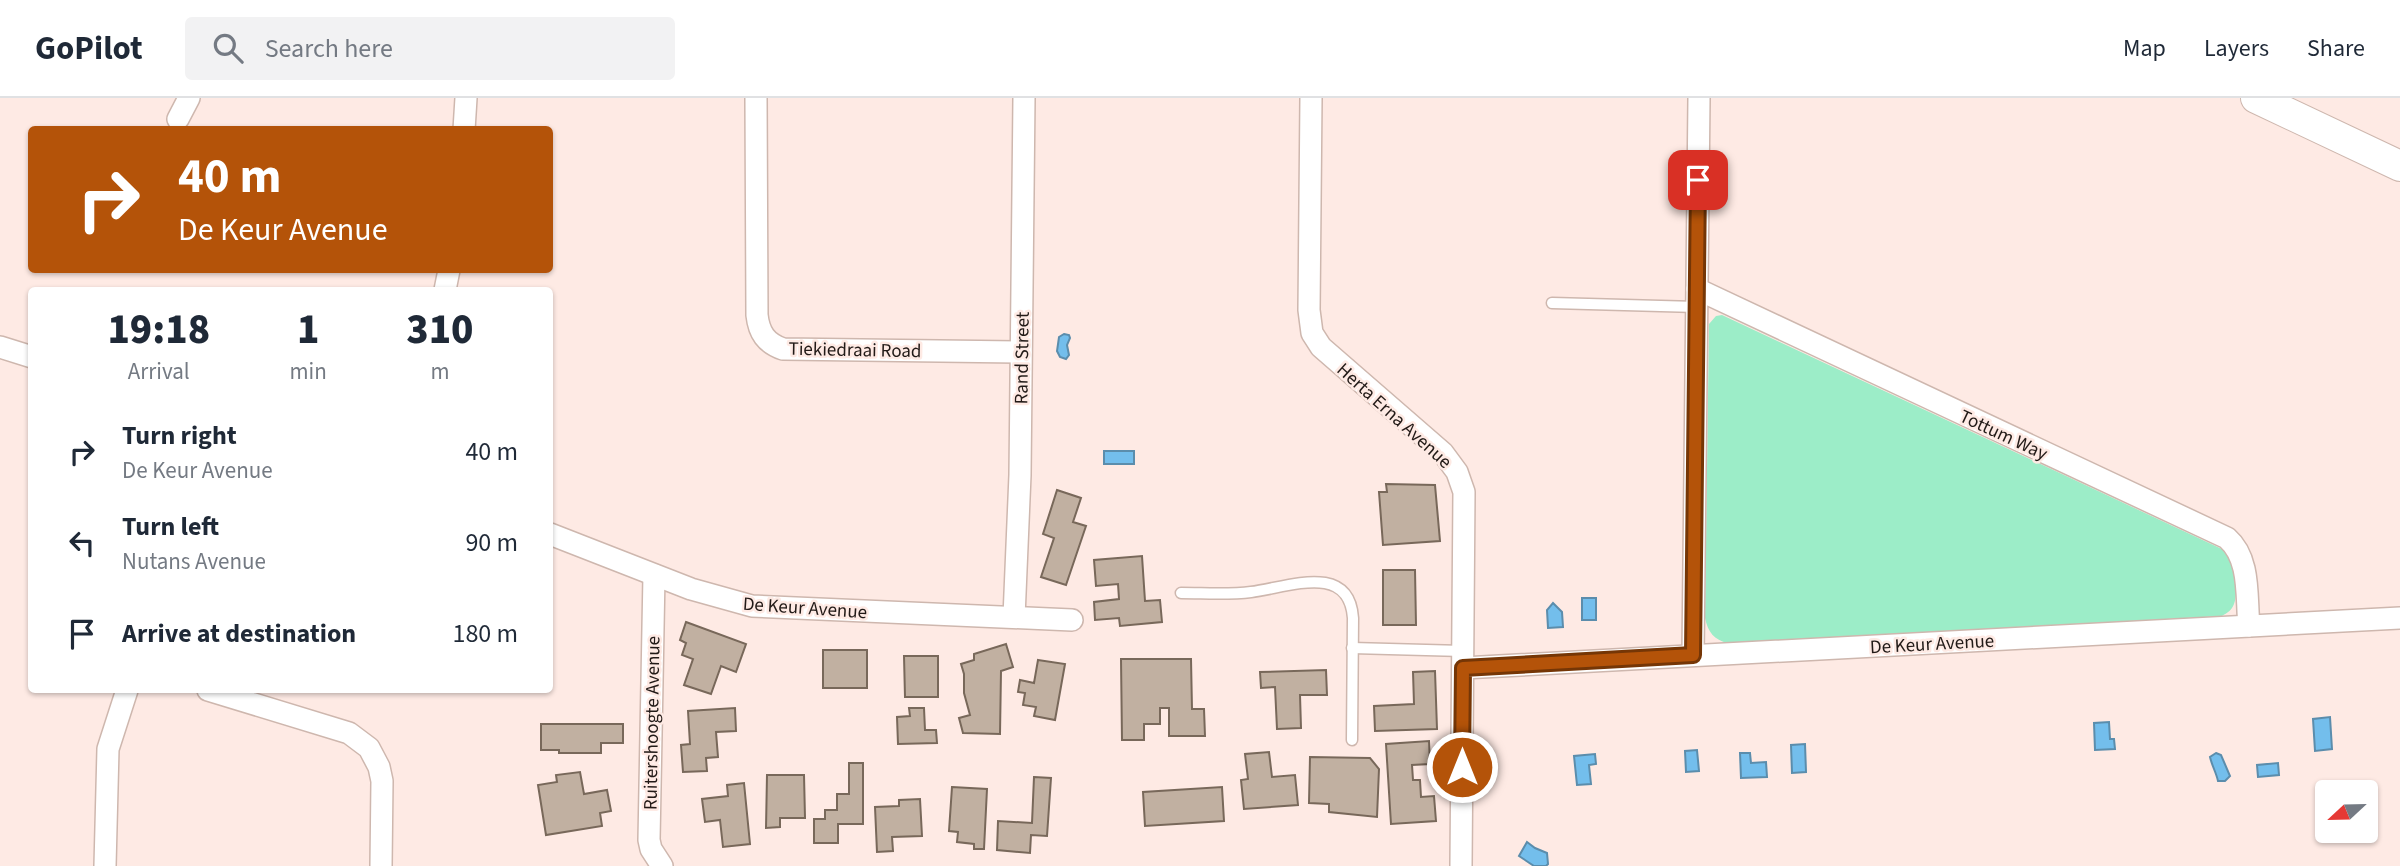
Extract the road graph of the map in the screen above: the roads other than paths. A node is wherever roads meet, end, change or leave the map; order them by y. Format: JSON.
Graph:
{"nodes":[{"id":1,"x":189,"y":98,"type":"edge"},
{"id":2,"x":466,"y":98,"type":"edge"},
{"id":3,"x":756,"y":98,"type":"edge"},
{"id":4,"x":1024,"y":98,"type":"edge"},
{"id":5,"x":1311,"y":98,"type":"edge"},
{"id":6,"x":1699,"y":98,"type":"edge"},
{"id":7,"x":2256,"y":98,"type":"edge"},
{"id":8,"x":178,"y":119,"type":"dead end"},
{"id":9,"x":464,"y":126,"type":"edge"},
{"id":10,"x":2400,"y":166,"type":"edge"},
{"id":11,"x":1697,"y":298,"type":"junction"},
{"id":12,"x":1552,"y":303,"type":"dead end"},
{"id":13,"x":0,"y":347,"type":"edge"},
{"id":14,"x":1021,"y":352,"type":"junction"},
{"id":15,"x":28,"y":356,"type":"edge"},
{"id":16,"x":553,"y":535,"type":"edge"},
{"id":17,"x":654,"y":575,"type":"junction"},
{"id":18,"x":1181,"y":593,"type":"dead end"},
{"id":19,"x":1014,"y":617,"type":"junction"},
{"id":20,"x":2400,"y":618,"type":"edge"},
{"id":21,"x":1072,"y":621,"type":"dead end"},
{"id":22,"x":2249,"y":626,"type":"junction"},
{"id":23,"x":1352,"y":648,"type":"junction"},
{"id":24,"x":1693,"y":655,"type":"junction"},
{"id":25,"x":1463,"y":659,"type":"junction"},
{"id":26,"x":126,"y":693,"type":"edge"},
{"id":27,"x":218,"y":693,"type":"edge"},
{"id":28,"x":1352,"y":740,"type":"dead end"},
{"id":29,"x":106,"y":866,"type":"edge"},
{"id":30,"x":381,"y":866,"type":"edge"},
{"id":31,"x":662,"y":866,"type":"edge"},
{"id":32,"x":1461,"y":866,"type":"edge"}],
"edges":[{"from":1,"to":8,"type":"street"},
{"from":2,"to":9,"type":"street"},
{"from":3,"to":14,"type":"street","name":"Tiekiedraai Road"},
{"from":4,"to":14,"type":"street","name":"Rand Street"},
{"from":5,"to":25,"type":"street","name":"Herta Erna Avenue"},
{"from":6,"to":11,"type":"street"},
{"from":7,"to":10,"type":"street"},
{"from":11,"to":12,"type":"lane"},
{"from":11,"to":22,"type":"street","name":"Tottum Way"},
{"from":11,"to":24,"type":"street"},
{"from":13,"to":15,"type":"street"},
{"from":14,"to":19,"type":"street","name":"Rand Street"},
{"from":16,"to":17,"type":"street","name":"De Keur Avenue"},
{"from":17,"to":19,"type":"street","name":"De Keur Avenue"},
{"from":17,"to":31,"type":"street","name":"Ruitershoogte Avenue"},
{"from":18,"to":23,"type":"lane"},
{"from":19,"to":21,"type":"street","name":"De Keur Avenue"},
{"from":20,"to":22,"type":"street","name":"De Keur Avenue"},
{"from":22,"to":24,"type":"street","name":"De Keur Avenue"},
{"from":23,"to":25,"type":"lane"},
{"from":23,"to":28,"type":"lane"},
{"from":24,"to":25,"type":"street","name":"De Keur Avenue"},
{"from":25,"to":32,"type":"street","name":"Herta Erna Avenue"},
{"from":26,"to":29,"type":"street"},
{"from":27,"to":30,"type":"street"}]}
